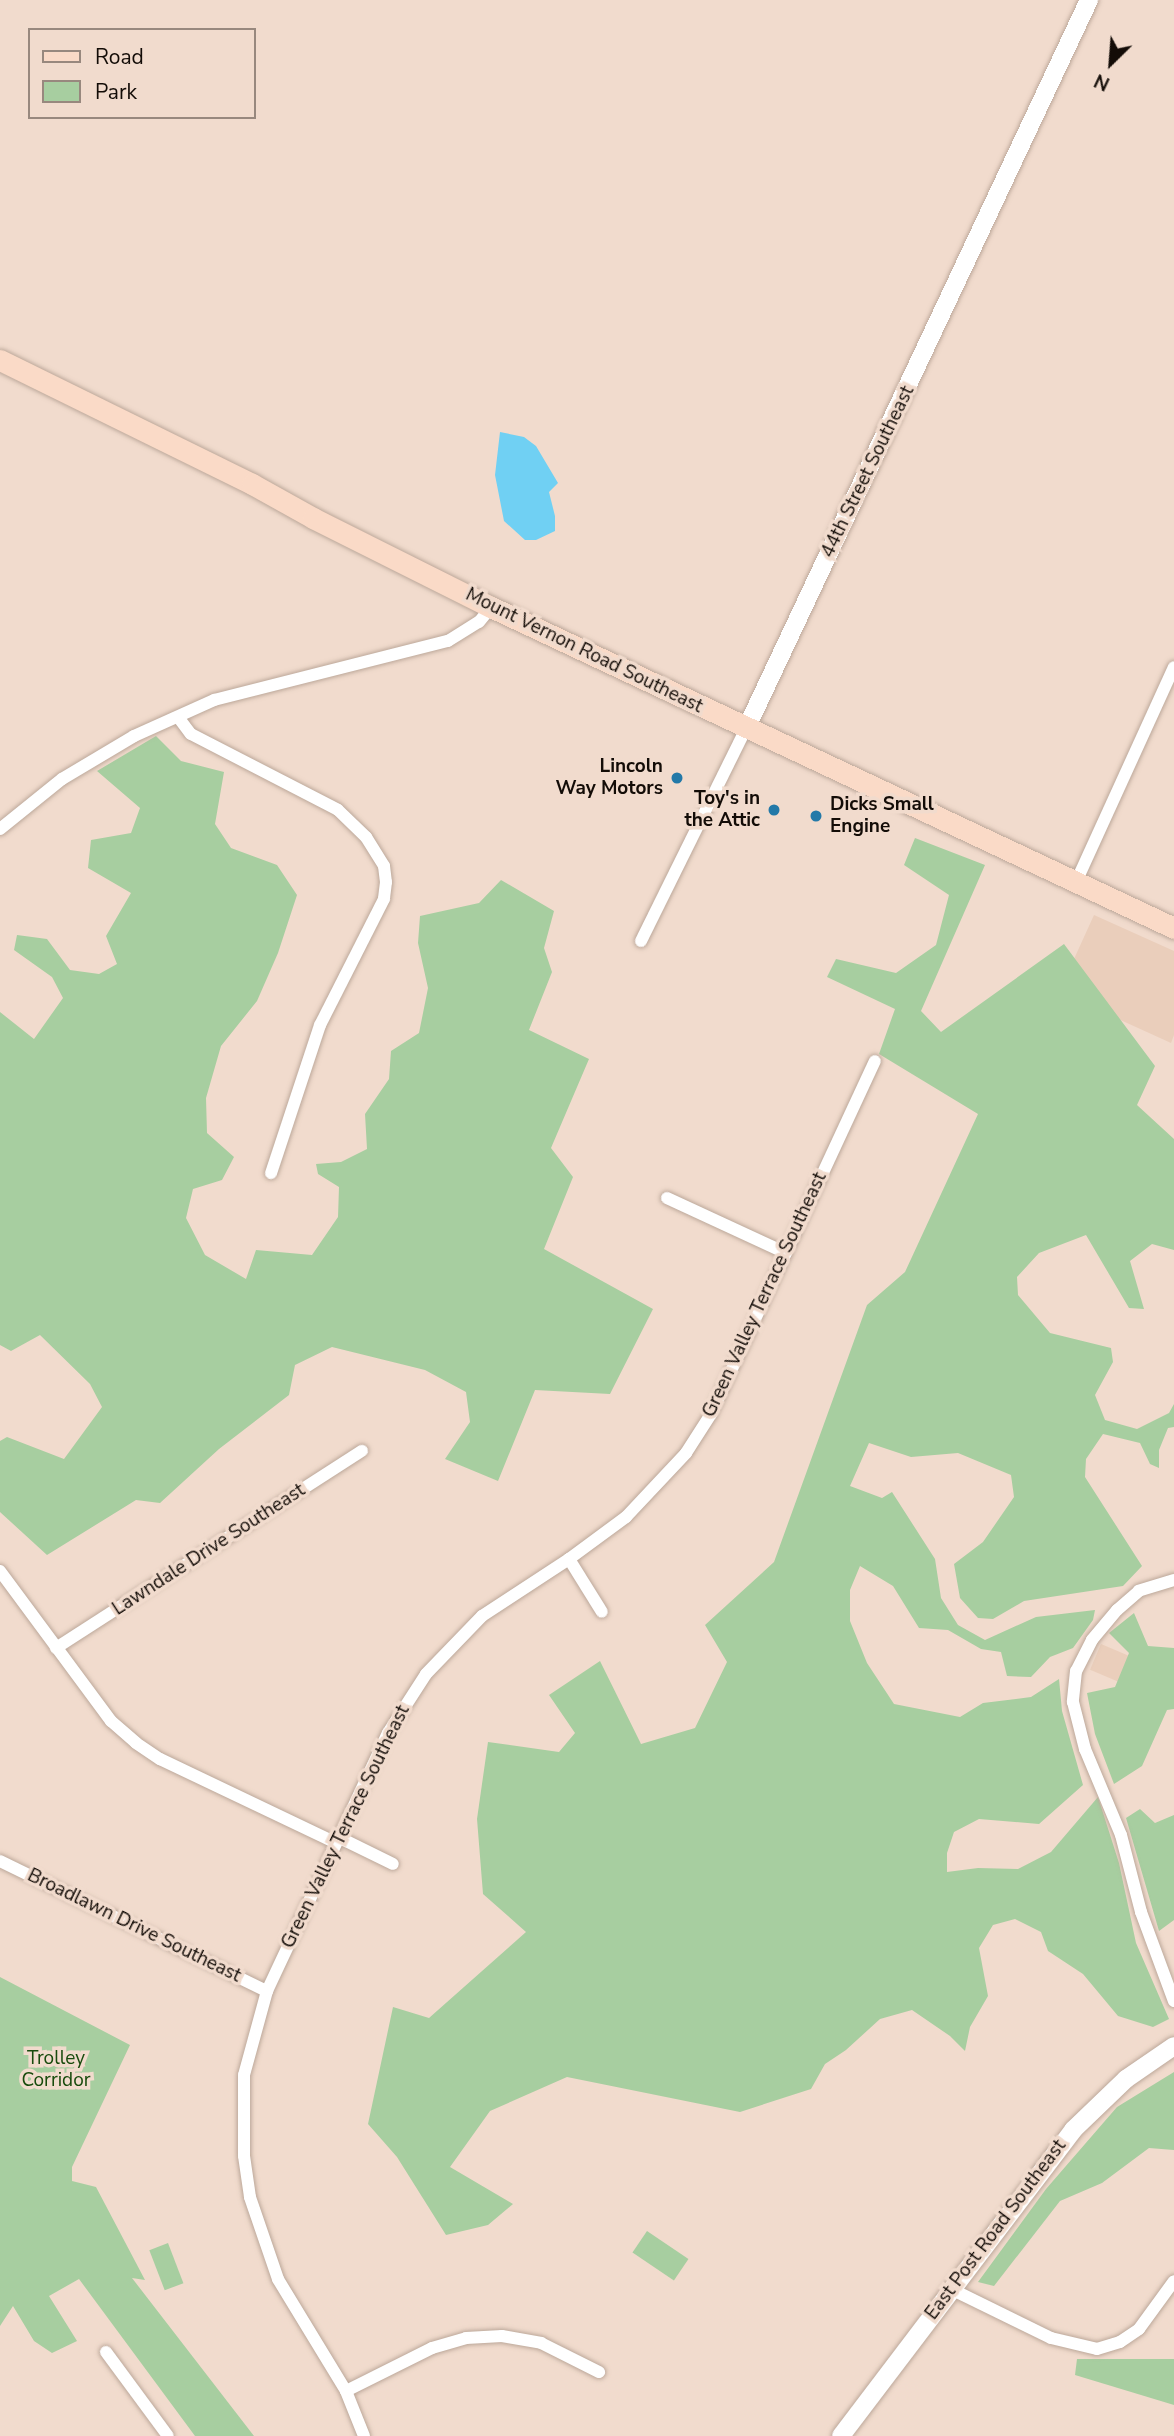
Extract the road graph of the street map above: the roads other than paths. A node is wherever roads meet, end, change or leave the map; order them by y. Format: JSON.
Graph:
{"nodes":[{"id":1,"x":1089,"y":0,"type":"edge"},
{"id":2,"x":0,"y":360,"type":"edge"},
{"id":3,"x":491,"y":607,"type":"junction"},
{"id":4,"x":1174,"y":667,"type":"edge"},
{"id":5,"x":178,"y":717,"type":"junction"},
{"id":6,"x":746,"y":729,"type":"junction"},
{"id":7,"x":0,"y":829,"type":"edge"},
{"id":8,"x":1076,"y":882,"type":"junction"},
{"id":9,"x":1174,"y":928,"type":"edge"},
{"id":10,"x":641,"y":941,"type":"dead end"},
{"id":11,"x":875,"y":1061,"type":"dead end"},
{"id":12,"x":271,"y":1173,"type":"dead end"},
{"id":13,"x":667,"y":1198,"type":"dead end"},
{"id":14,"x":786,"y":1253,"type":"junction"},
{"id":15,"x":362,"y":1451,"type":"dead end"},
{"id":16,"x":569,"y":1559,"type":"junction"},
{"id":17,"x":0,"y":1571,"type":"edge"},
{"id":18,"x":1174,"y":1580,"type":"edge"},
{"id":19,"x":602,"y":1612,"type":"dead end"},
{"id":20,"x":56,"y":1648,"type":"junction"},
{"id":21,"x":337,"y":1840,"type":"junction"},
{"id":22,"x":0,"y":1861,"type":"edge"},
{"id":23,"x":393,"y":1864,"type":"dead end"},
{"id":24,"x":267,"y":1991,"type":"junction"},
{"id":25,"x":1174,"y":2001,"type":"edge"},
{"id":26,"x":1174,"y":2046,"type":"edge"},
{"id":27,"x":1174,"y":2281,"type":"edge"},
{"id":28,"x":951,"y":2290,"type":"junction"},
{"id":29,"x":106,"y":2351,"type":"dead end"},
{"id":30,"x":599,"y":2372,"type":"dead end"},
{"id":31,"x":346,"y":2391,"type":"junction"},
{"id":32,"x":168,"y":2436,"type":"edge"},
{"id":33,"x":364,"y":2436,"type":"edge"},
{"id":34,"x":841,"y":2436,"type":"edge"}],
"edges":[{"from":1,"to":6,"type":"street","name":"44th Street Southeast"},
{"from":2,"to":3,"type":"main road","name":"Mount Vernon Road Southeast"},
{"from":3,"to":5,"type":"street"},
{"from":3,"to":6,"type":"main road","name":"Mount Vernon Road Southeast"},
{"from":4,"to":8,"type":"street"},
{"from":5,"to":7,"type":"street"},
{"from":5,"to":12,"type":"street"},
{"from":6,"to":8,"type":"main road","name":"Mount Vernon Road Southeast"},
{"from":6,"to":10,"type":"street","name":"44th Street Southeast"},
{"from":8,"to":9,"type":"main road","name":"Mount Vernon Road Southeast"},
{"from":11,"to":14,"type":"street","name":"Green Valley Terrace Southeast"},
{"from":13,"to":14,"type":"street"},
{"from":14,"to":16,"type":"street","name":"Green Valley Terrace Southeast"},
{"from":15,"to":20,"type":"street","name":"Lawndale Drive Southeast"},
{"from":16,"to":19,"type":"street"},
{"from":16,"to":21,"type":"street","name":"Green Valley Terrace Southeast"},
{"from":17,"to":20,"type":"street"},
{"from":18,"to":25,"type":"street"},
{"from":20,"to":21,"type":"street"},
{"from":21,"to":23,"type":"street"},
{"from":21,"to":24,"type":"street","name":"Green Valley Terrace Southeast"},
{"from":22,"to":24,"type":"street","name":"Broadlawn Drive Southeast"},
{"from":24,"to":31,"type":"street","name":"Green Valley Terrace Southeast"},
{"from":26,"to":28,"type":"street","name":"East Post Road Southeast"},
{"from":27,"to":28,"type":"street"},
{"from":28,"to":34,"type":"street","name":"East Post Road Southeast"},
{"from":29,"to":32,"type":"street"},
{"from":30,"to":31,"type":"street"},
{"from":31,"to":33,"type":"street","name":"Green Valley Terrace Southeast"}]}
